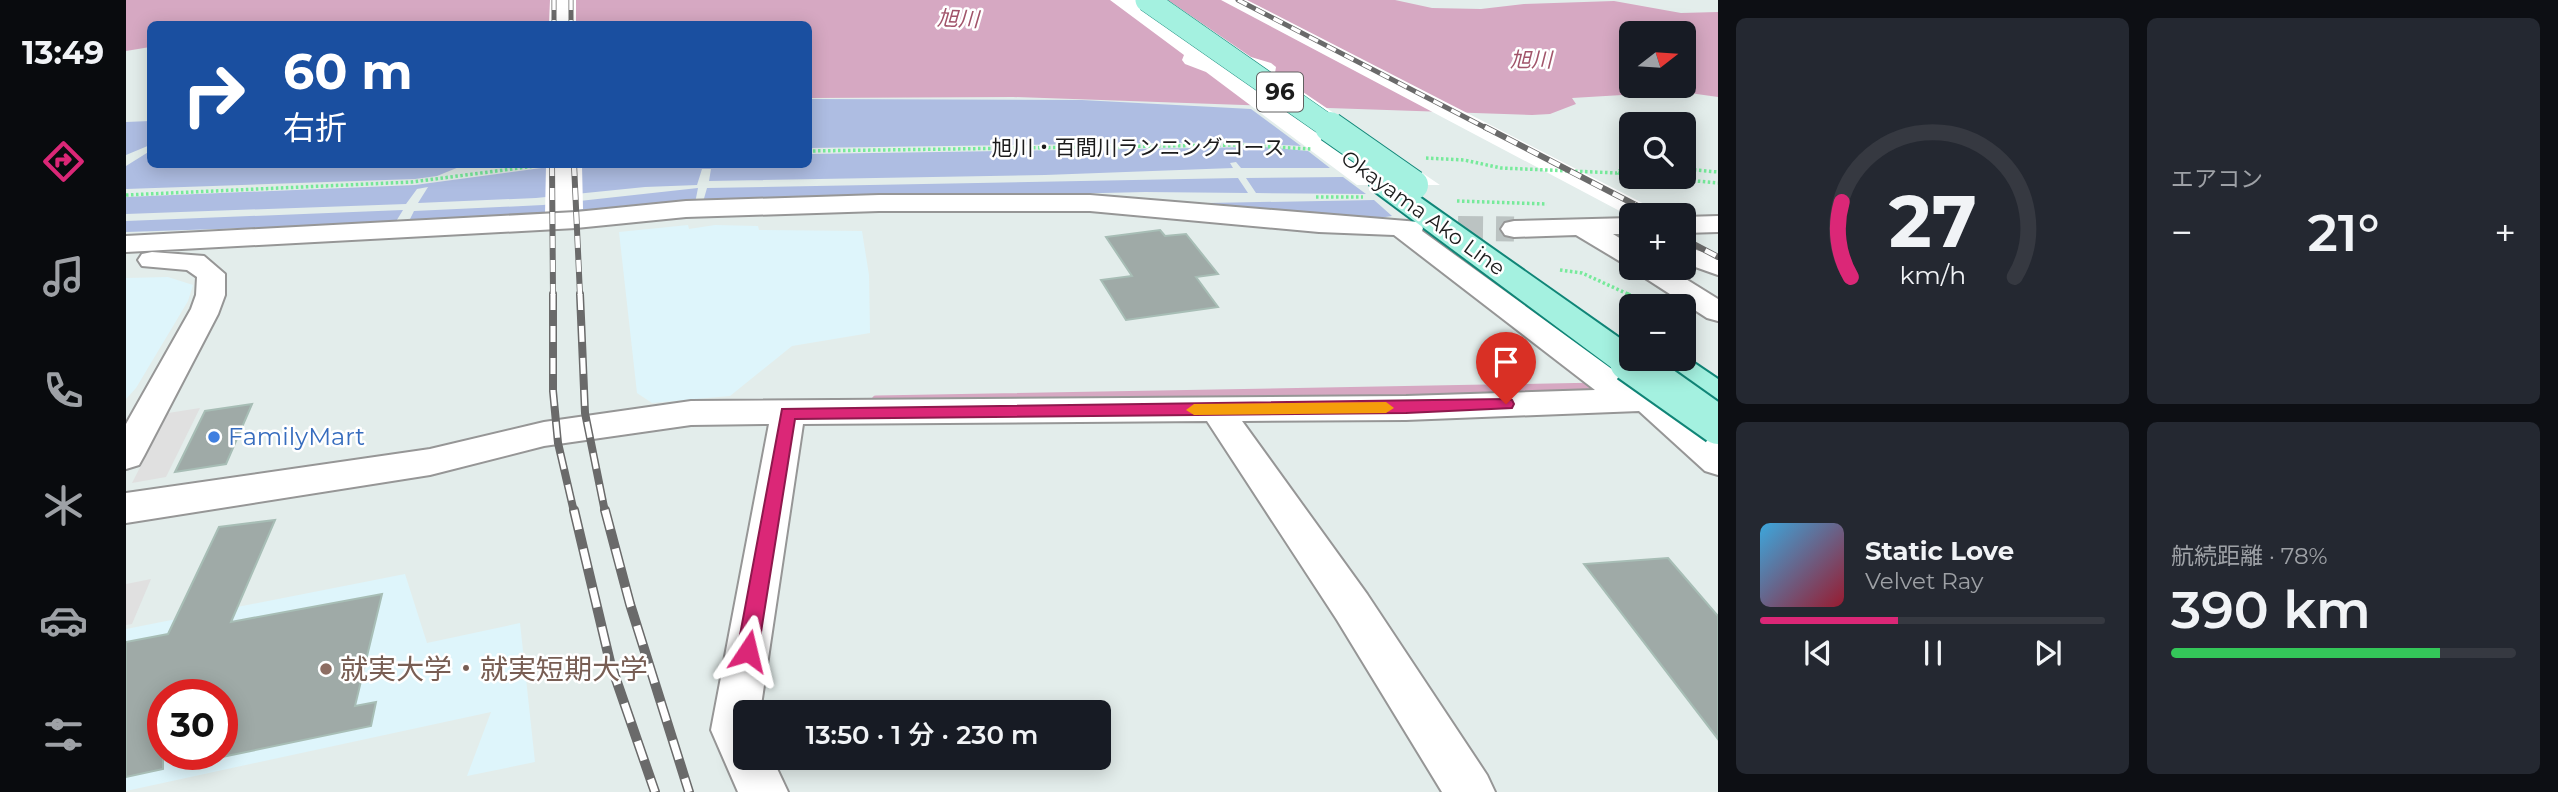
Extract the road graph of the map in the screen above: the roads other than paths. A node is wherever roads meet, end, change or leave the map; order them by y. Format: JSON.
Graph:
{"nodes":[{"id":1,"x":1128,"y":0,"type":"edge"},
{"id":2,"x":1147,"y":0,"type":"edge"},
{"id":3,"x":1395,"y":181,"type":"junction"},
{"id":4,"x":1718,"y":224,"type":"edge"},
{"id":5,"x":1696,"y":225,"type":"edge"},
{"id":6,"x":1619,"y":226,"type":"edge"},
{"id":7,"x":1581,"y":227,"type":"junction"},
{"id":8,"x":1514,"y":229,"type":"tunnel mouth"},
{"id":9,"x":126,"y":244,"type":"edge"},
{"id":10,"x":1619,"y":246,"type":"edge"},
{"id":11,"x":1718,"y":250,"type":"edge"},
{"id":12,"x":1696,"y":253,"type":"edge"},
{"id":13,"x":1696,"y":258,"type":"edge"},
{"id":14,"x":126,"y":260,"type":"edge"},
{"id":15,"x":1718,"y":267,"type":"edge"},
{"id":16,"x":1668,"y":280,"type":"edge"},
{"id":17,"x":1718,"y":312,"type":"edge"},
{"id":18,"x":1633,"y":376,"type":"edge"},
{"id":19,"x":1718,"y":397,"type":"edge"},
{"id":20,"x":1216,"y":410,"type":"junction"},
{"id":21,"x":788,"y":413,"type":"junction"},
{"id":22,"x":1718,"y":425,"type":"edge"},
{"id":23,"x":126,"y":456,"type":"edge"},
{"id":24,"x":1718,"y":462,"type":"edge"},
{"id":25,"x":126,"y":508,"type":"edge"},
{"id":26,"x":739,"y":700,"type":"edge"},
{"id":27,"x":753,"y":770,"type":"edge"},
{"id":28,"x":763,"y":792,"type":"edge"},
{"id":29,"x":1470,"y":792,"type":"edge"}],
"edges":[{"from":1,"to":3,"type":"main road","name":"Okayama Ako Line","number":"96"},
{"from":2,"to":3,"type":"main road","name":"Okayama Ako Line","number":"96","bridge":true},
{"from":3,"to":18,"type":"main road","name":"Okayama Ako Line","number":"96"},
{"from":4,"to":5,"type":"street"},
{"from":6,"to":7,"type":"street"},
{"from":7,"to":8,"type":"street"},
{"from":7,"to":10,"type":"street"},
{"from":9,"to":18,"type":"street"},
{"from":11,"to":12,"type":"street"},
{"from":13,"to":15,"type":"street"},
{"from":14,"to":23,"type":"street"},
{"from":16,"to":17,"type":"street"},
{"from":18,"to":19,"type":"main road","name":"Okayama Ako Line","number":"96"},
{"from":18,"to":20,"type":"street"},
{"from":18,"to":22,"type":"main road","name":"Okayama Ako Line","number":"96","bridge":true},
{"from":18,"to":24,"type":"street"},
{"from":20,"to":21,"type":"street"},
{"from":20,"to":29,"type":"street"},
{"from":21,"to":25,"type":"street"},
{"from":21,"to":26,"type":"street"},
{"from":27,"to":28,"type":"street"}]}
